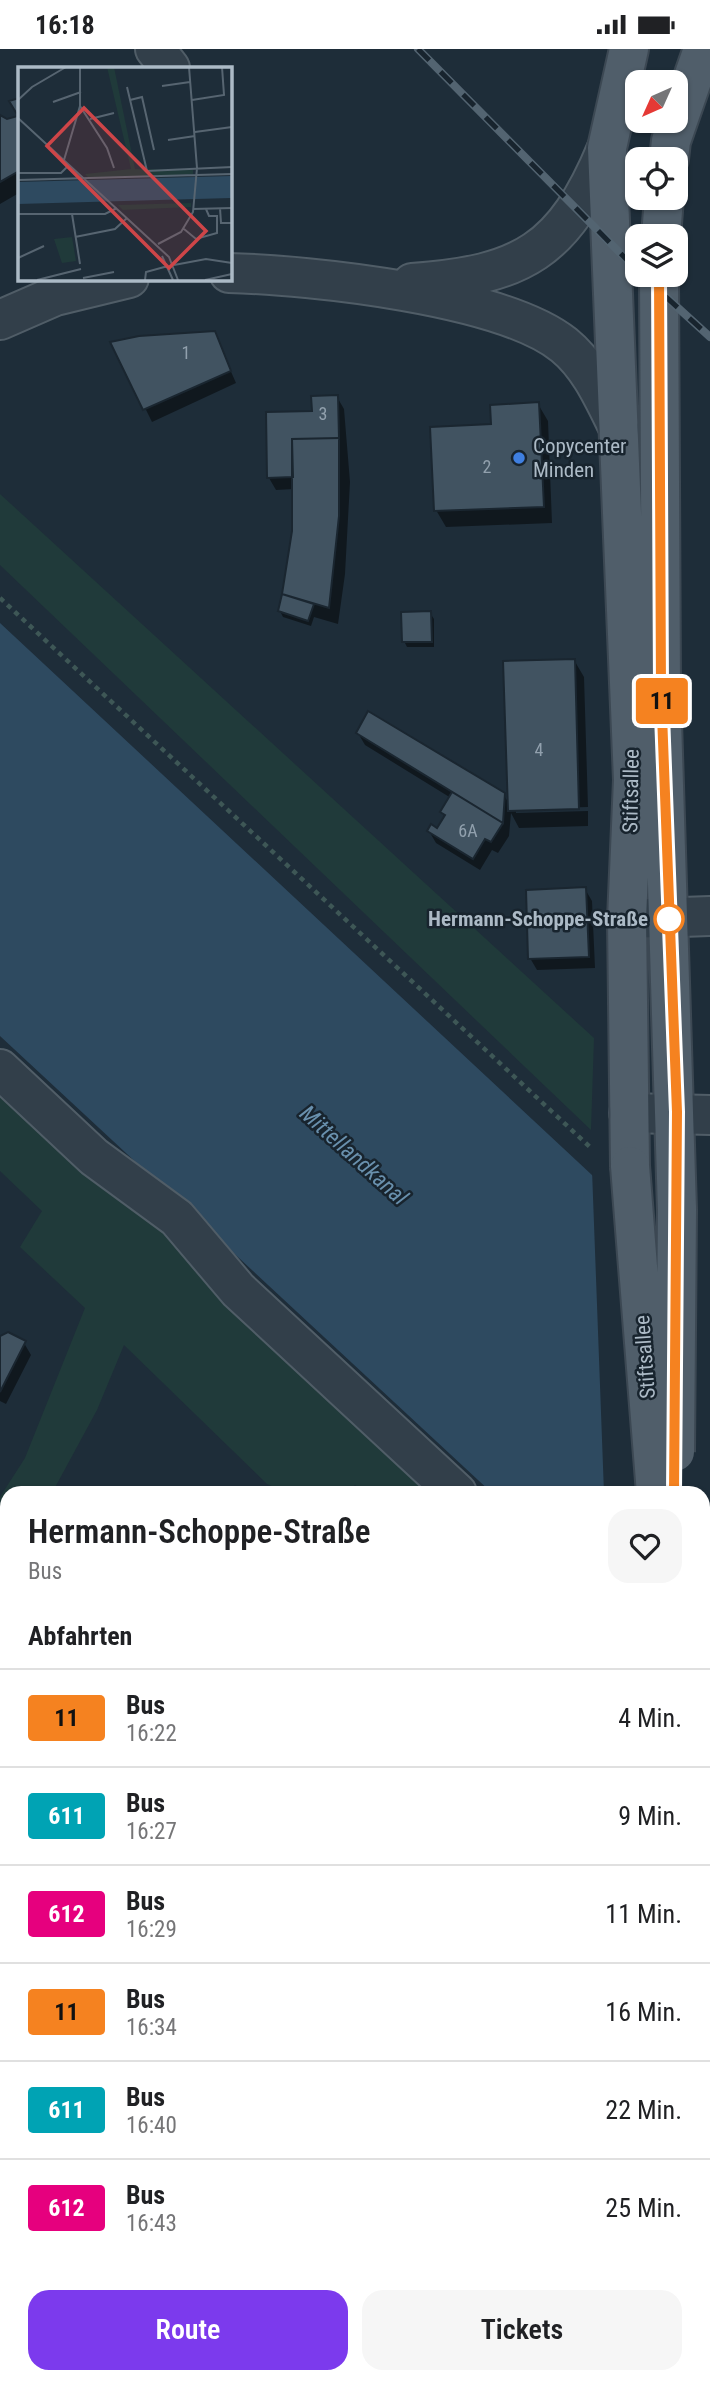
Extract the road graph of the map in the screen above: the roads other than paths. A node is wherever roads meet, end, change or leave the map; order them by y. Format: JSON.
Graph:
{"nodes":[{"id":1,"x":155,"y":49,"type":"edge"},
{"id":2,"x":629,"y":49,"type":"edge"},
{"id":3,"x":702,"y":64,"type":"edge"},
{"id":4,"x":169,"y":67,"type":"edge"},
{"id":5,"x":670,"y":147,"type":"edge"},
{"id":6,"x":607,"y":148,"type":"junction"},
{"id":7,"x":231,"y":273,"type":"edge"},
{"id":8,"x":121,"y":280,"type":"edge"},
{"id":9,"x":376,"y":286,"type":"junction"},
{"id":10,"x":659,"y":287,"type":"edge"},
{"id":11,"x":0,"y":320,"type":"edge"},
{"id":12,"x":619,"y":429,"type":"junction"},
{"id":13,"x":710,"y":916,"type":"edge"},
{"id":14,"x":669,"y":917,"type":"junction"},
{"id":15,"x":627,"y":919,"type":"junction"},
{"id":16,"x":0,"y":1069,"type":"edge"},
{"id":17,"x":629,"y":1113,"type":"junction"},
{"id":18,"x":693,"y":1114,"type":"edge"},
{"id":19,"x":449,"y":1486,"type":"edge"},
{"id":20,"x":655,"y":1486,"type":"edge"},
{"id":21,"x":674,"y":1486,"type":"edge"}],
"edges":[{"from":1,"to":4,"type":"street"},
{"from":2,"to":6,"type":"main road","name":"Stiftsallee"},
{"from":3,"to":5,"type":"main road"},
{"from":6,"to":9,"type":"street"},
{"from":6,"to":12,"type":"main road","name":"Stiftsallee"},
{"from":7,"to":9,"type":"street"},
{"from":8,"to":11,"type":"street"},
{"from":9,"to":12,"type":"street"},
{"from":10,"to":14,"type":"main road","name":"Stiftsallee"},
{"from":12,"to":15,"type":"main road","name":"Stiftsallee"},
{"from":13,"to":14,"type":"street"},
{"from":14,"to":15,"type":"street"},
{"from":14,"to":18,"type":"main road","name":"Stiftsallee"},
{"from":15,"to":17,"type":"main road","name":"Stiftsallee"},
{"from":16,"to":19,"type":"street"},
{"from":17,"to":18,"type":"street"},
{"from":17,"to":20,"type":"main road","name":"Stiftsallee","bridge":true},
{"from":18,"to":21,"type":"main road","name":"Stiftsallee","bridge":true}]}
